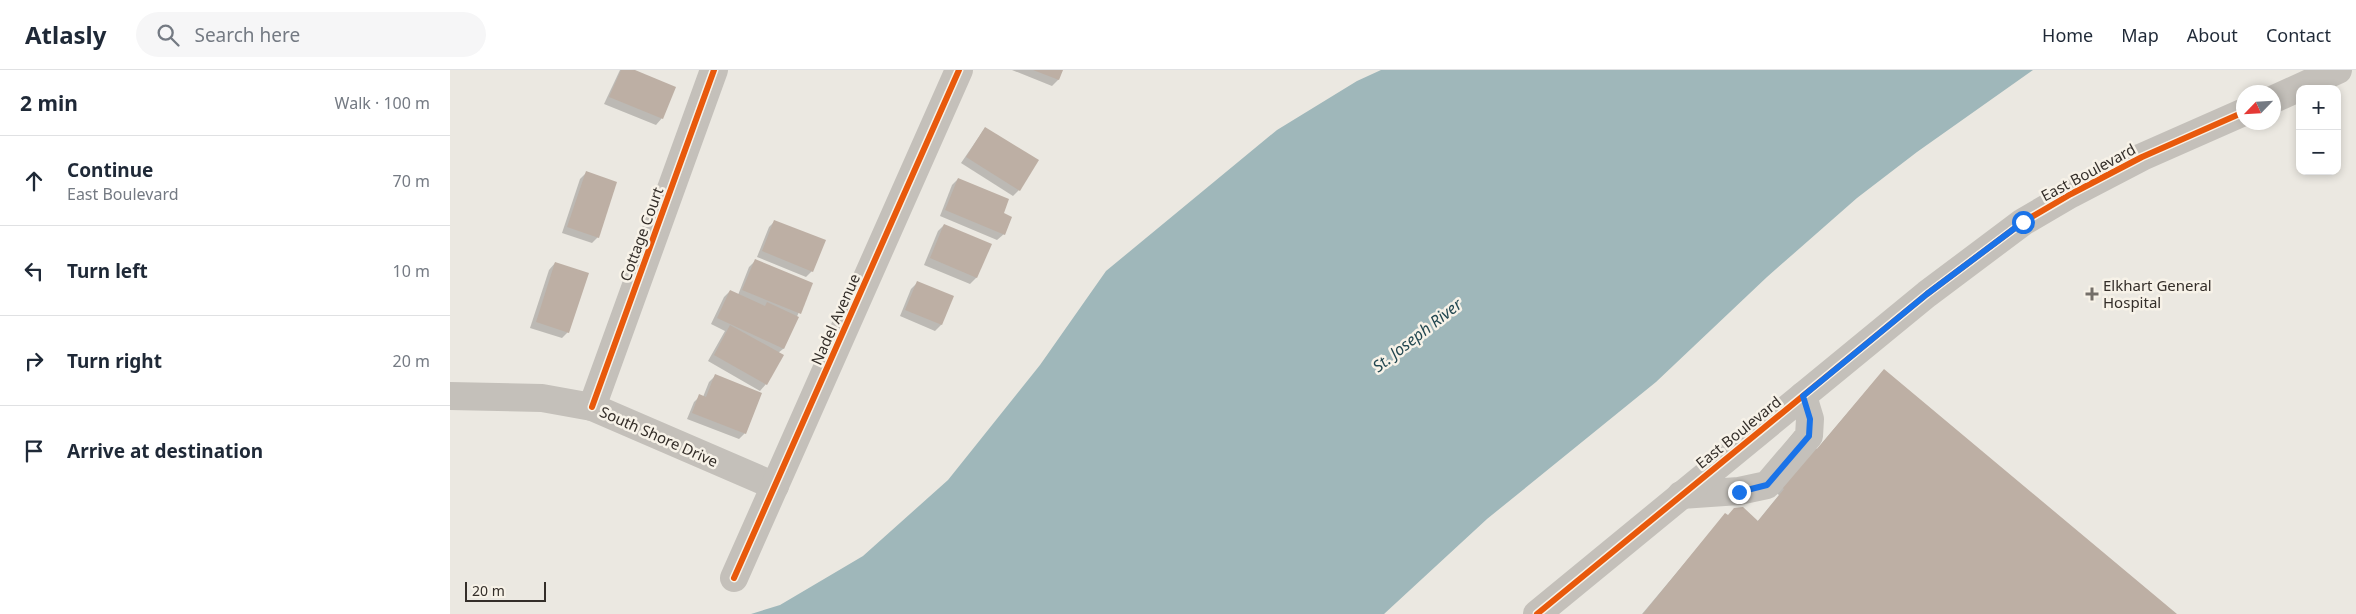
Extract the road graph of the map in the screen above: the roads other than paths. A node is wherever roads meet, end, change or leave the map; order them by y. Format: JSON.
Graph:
{"nodes":[{"id":1,"x":714,"y":70,"type":"edge"},
{"id":2,"x":959,"y":70,"type":"edge"},
{"id":3,"x":2338,"y":70,"type":"edge"},
{"id":4,"x":2281,"y":96,"type":"edge"},
{"id":5,"x":2236,"y":116,"type":"edge"},
{"id":6,"x":450,"y":396,"type":"edge"},
{"id":7,"x":1803,"y":396,"type":"junction"},
{"id":8,"x":592,"y":407,"type":"junction"},
{"id":9,"x":775,"y":486,"type":"junction"},
{"id":10,"x":1680,"y":495,"type":"junction"},
{"id":11,"x":734,"y":578,"type":"dead end"},
{"id":12,"x":1537,"y":614,"type":"edge"}],
"edges":[{"from":1,"to":8,"type":"street","name":"Cottage Court"},
{"from":2,"to":9,"type":"street","name":"Nadel Avenue"},
{"from":3,"to":4,"type":"street"},
{"from":5,"to":7,"type":"street","name":"East Boulevard"},
{"from":6,"to":8,"type":"street","name":"South Shore Drive"},
{"from":7,"to":10,"type":"street","name":"East Boulevard"},
{"from":7,"to":10,"type":"street"},
{"from":8,"to":9,"type":"street","name":"South Shore Drive"},
{"from":9,"to":11,"type":"street","name":"Nadel Avenue"},
{"from":10,"to":12,"type":"street","name":"East Boulevard"}]}
